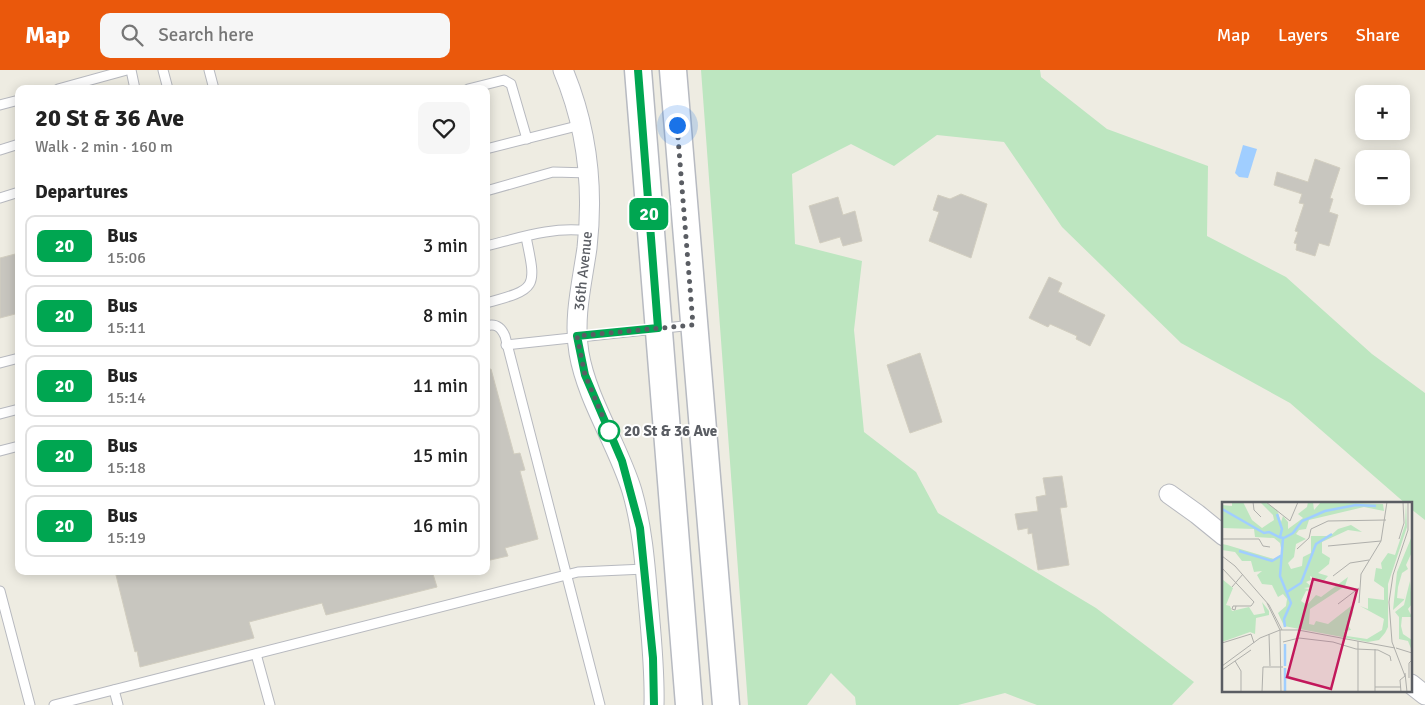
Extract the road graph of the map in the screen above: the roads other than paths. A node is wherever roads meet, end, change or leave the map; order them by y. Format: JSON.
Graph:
{"nodes":[{"id":1,"x":129,"y":70,"type":"edge"},
{"id":2,"x":163,"y":70,"type":"edge"},
{"id":3,"x":209,"y":70,"type":"edge"},
{"id":4,"x":563,"y":70,"type":"edge"},
{"id":5,"x":638,"y":70,"type":"edge"},
{"id":6,"x":673,"y":70,"type":"edge"},
{"id":7,"x":87,"y":85,"type":"edge"},
{"id":8,"x":134,"y":85,"type":"edge"},
{"id":9,"x":167,"y":85,"type":"edge"},
{"id":10,"x":213,"y":85,"type":"edge"},
{"id":11,"x":484,"y":85,"type":"edge"},
{"id":12,"x":15,"y":101,"type":"edge"},
{"id":13,"x":0,"y":105,"type":"edge"},
{"id":14,"x":581,"y":125,"type":"junction"},
{"id":15,"x":527,"y":139,"type":"junction"},
{"id":16,"x":15,"y":145,"type":"edge"},
{"id":17,"x":490,"y":148,"type":"edge"},
{"id":18,"x":0,"y":150,"type":"edge"},
{"id":19,"x":590,"y":173,"type":"junction"},
{"id":20,"x":490,"y":190,"type":"edge"},
{"id":21,"x":15,"y":193,"type":"edge"},
{"id":22,"x":0,"y":198,"type":"edge"},
{"id":23,"x":588,"y":231,"type":"junction"},
{"id":24,"x":526,"y":237,"type":"junction"},
{"id":25,"x":490,"y":245,"type":"edge"},
{"id":26,"x":490,"y":301,"type":"edge"},
{"id":27,"x":693,"y":325,"type":"junction"},
{"id":28,"x":490,"y":326,"type":"edge"},
{"id":29,"x":658,"y":328,"type":"junction"},
{"id":30,"x":577,"y":336,"type":"junction"},
{"id":31,"x":506,"y":345,"type":"junction"},
{"id":32,"x":15,"y":359,"type":"edge"},
{"id":33,"x":0,"y":363,"type":"edge"},
{"id":34,"x":15,"y":410,"type":"edge"},
{"id":35,"x":0,"y":414,"type":"edge"},
{"id":36,"x":15,"y":447,"type":"edge"},
{"id":37,"x":0,"y":451,"type":"edge"},
{"id":38,"x":1169,"y":494,"type":"dead end"},
{"id":39,"x":1222,"y":534,"type":"edge"},
{"id":40,"x":645,"y":569,"type":"junction"},
{"id":41,"x":565,"y":576,"type":"junction"},
{"id":42,"x":0,"y":591,"type":"edge"},
{"id":43,"x":256,"y":654,"type":"junction"},
{"id":44,"x":1412,"y":685,"type":"edge"},
{"id":45,"x":114,"y":690,"type":"junction"},
{"id":46,"x":1425,"y":695,"type":"edge"},
{"id":47,"x":30,"y":705,"type":"edge"},
{"id":48,"x":54,"y":705,"type":"edge"},
{"id":49,"x":118,"y":705,"type":"edge"},
{"id":50,"x":270,"y":705,"type":"edge"},
{"id":51,"x":600,"y":705,"type":"edge"},
{"id":52,"x":654,"y":705,"type":"edge"},
{"id":53,"x":690,"y":705,"type":"edge"},
{"id":54,"x":726,"y":705,"type":"edge"}],
"edges":[{"from":1,"to":7,"type":"lane"},
{"from":1,"to":8,"type":"lane"},
{"from":2,"to":9,"type":"lane"},
{"from":3,"to":10,"type":"lane"},
{"from":4,"to":14,"type":"street","name":"36th Avenue"},
{"from":5,"to":29,"type":"main road"},
{"from":6,"to":27,"type":"main road"},
{"from":11,"to":15,"type":"lane"},
{"from":12,"to":13,"type":"lane"},
{"from":14,"to":15,"type":"lane"},
{"from":14,"to":19,"type":"street","name":"36th Avenue"},
{"from":15,"to":17,"type":"lane"},
{"from":16,"to":18,"type":"lane"},
{"from":19,"to":20,"type":"lane"},
{"from":19,"to":23,"type":"street","name":"36th Avenue"},
{"from":21,"to":22,"type":"lane"},
{"from":23,"to":24,"type":"lane"},
{"from":23,"to":30,"type":"street","name":"36th Avenue"},
{"from":24,"to":25,"type":"lane"},
{"from":24,"to":26,"type":"lane"},
{"from":27,"to":29,"type":"lane"},
{"from":27,"to":54,"type":"main road"},
{"from":28,"to":31,"type":"lane"},
{"from":29,"to":30,"type":"lane"},
{"from":29,"to":53,"type":"main road"},
{"from":30,"to":31,"type":"lane"},
{"from":30,"to":40,"type":"street","name":"36th Avenue"},
{"from":31,"to":41,"type":"lane"},
{"from":32,"to":33,"type":"lane"},
{"from":34,"to":35,"type":"lane"},
{"from":36,"to":37,"type":"lane"},
{"from":38,"to":39,"type":"street"},
{"from":40,"to":41,"type":"lane"},
{"from":40,"to":52,"type":"street","name":"36th Avenue"},
{"from":41,"to":43,"type":"lane"},
{"from":41,"to":51,"type":"lane"},
{"from":42,"to":47,"type":"lane"},
{"from":43,"to":45,"type":"lane"},
{"from":43,"to":50,"type":"lane"},
{"from":44,"to":46,"type":"street"},
{"from":45,"to":48,"type":"lane"},
{"from":45,"to":49,"type":"lane"}]}
